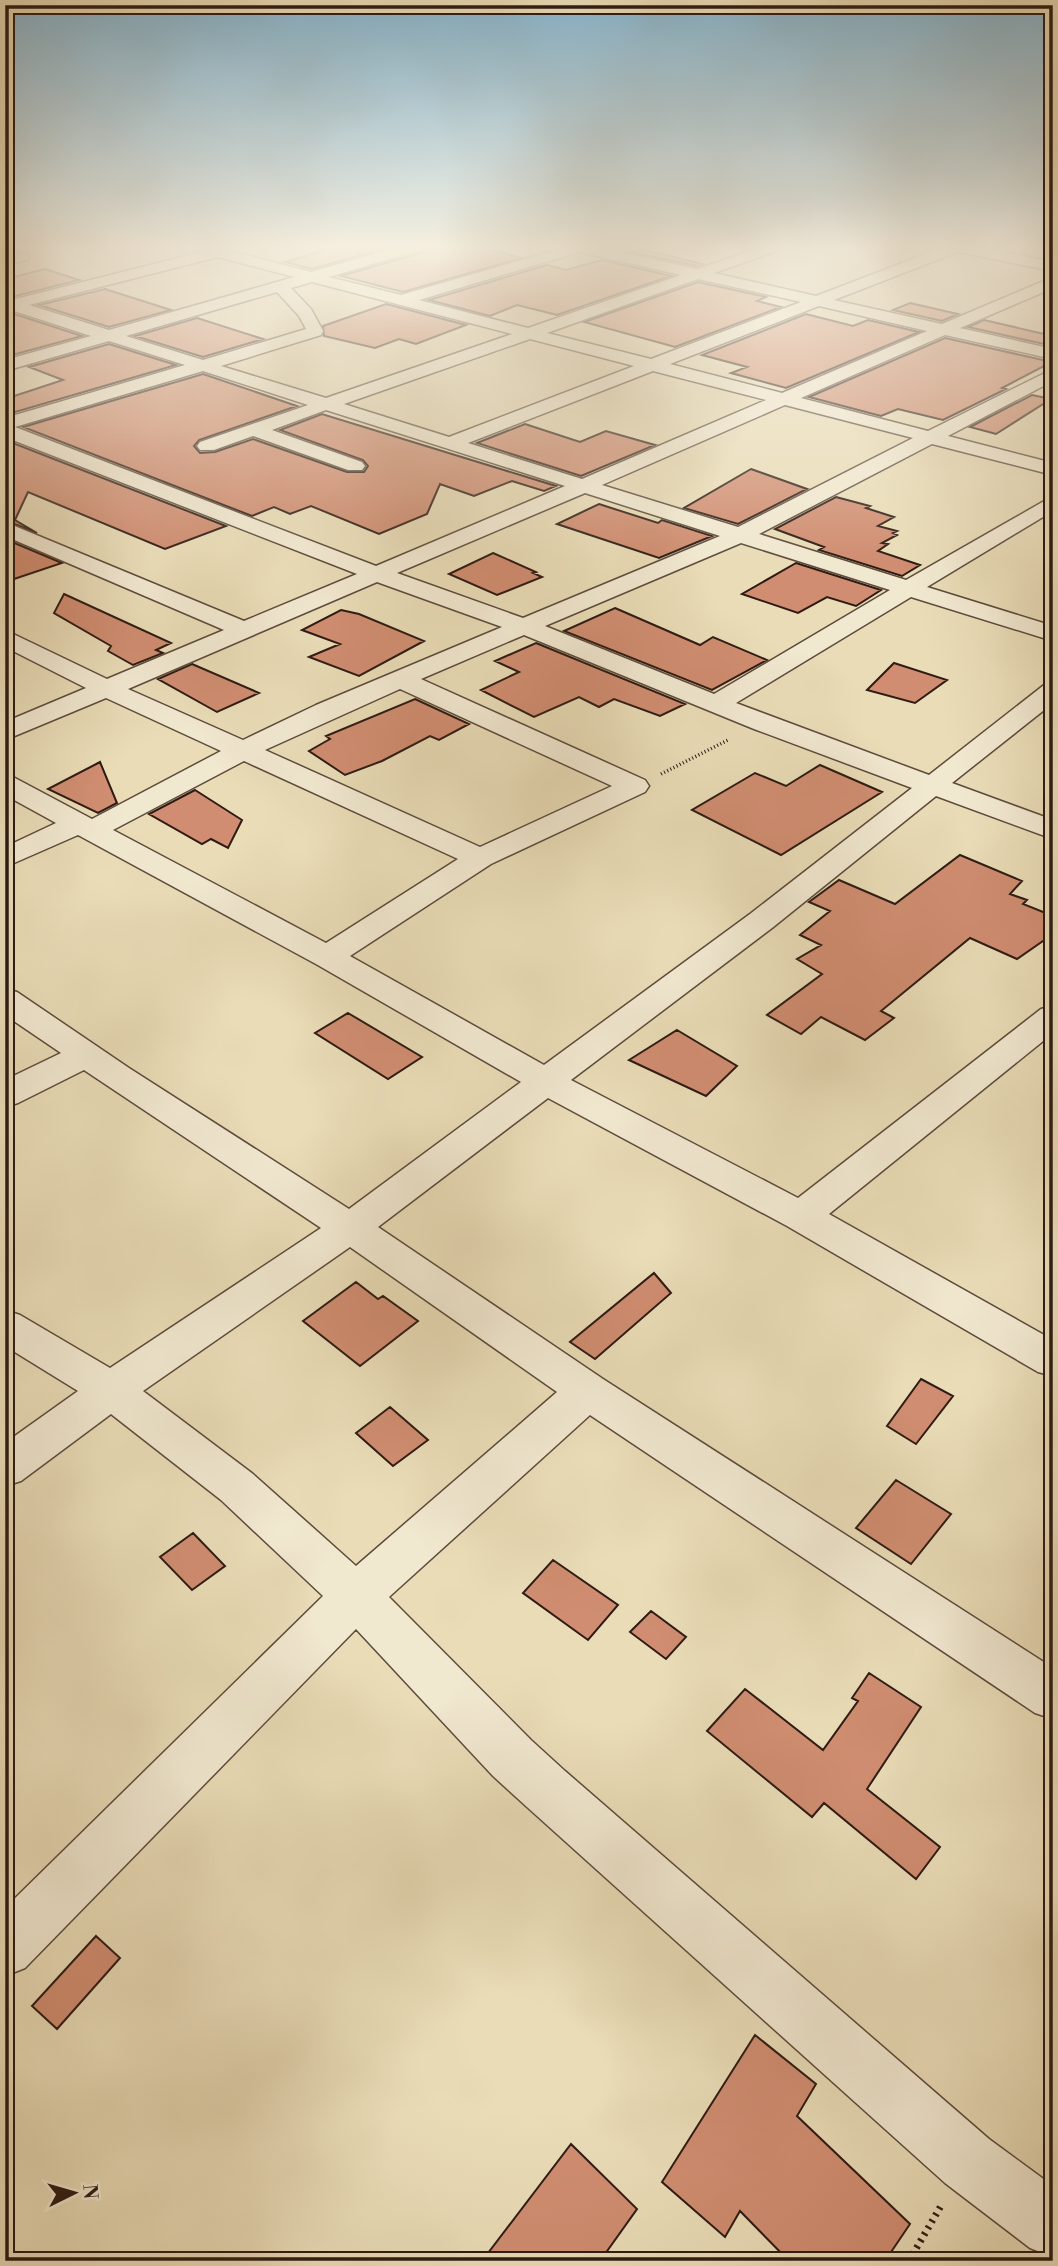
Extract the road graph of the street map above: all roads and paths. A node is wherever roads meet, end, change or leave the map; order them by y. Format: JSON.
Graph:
{"nodes":[{"id":1,"x":61,"y":351,"type":"edge"},
{"id":2,"x":153,"y":351,"type":"edge"},
{"id":3,"x":255,"y":351,"type":"edge"},
{"id":4,"x":482,"y":351,"type":"edge"},
{"id":5,"x":595,"y":351,"type":"edge"},
{"id":6,"x":689,"y":351,"type":"edge"},
{"id":7,"x":892,"y":351,"type":"edge"},
{"id":8,"x":650,"y":365,"type":"junction"},
{"id":9,"x":5,"y":366,"type":"edge"},
{"id":10,"x":202,"y":367,"type":"junction"},
{"id":11,"x":1053,"y":374,"type":"edge"},
{"id":12,"x":782,"y":399,"type":"junction"},
{"id":13,"x":329,"y":404,"type":"junction"},
{"id":14,"x":5,"y":424,"type":"edge"},
{"id":15,"x":5,"y":430,"type":"edge"},
{"id":16,"x":254,"y":430,"type":"junction"},
{"id":17,"x":929,"y":437,"type":"junction"},
{"id":18,"x":450,"y":443,"type":"junction"},
{"id":19,"x":207,"y":446,"type":"dead end"},
{"id":20,"x":355,"y":466,"type":"dead end"},
{"id":21,"x":1053,"y":468,"type":"edge"},
{"id":22,"x":583,"y":486,"type":"junction"},
{"id":23,"x":1053,"y":502,"type":"edge"},
{"id":24,"x":5,"y":528,"type":"edge"},
{"id":25,"x":740,"y":535,"type":"junction"},
{"id":26,"x":377,"y":574,"type":"junction"},
{"id":27,"x":910,"y":589,"type":"junction"},
{"id":28,"x":523,"y":626,"type":"junction"},
{"id":29,"x":244,"y":630,"type":"junction"},
{"id":30,"x":1053,"y":634,"type":"edge"},
{"id":31,"x":5,"y":637,"type":"edge"},
{"id":32,"x":402,"y":680,"type":"junction"},
{"id":33,"x":107,"y":689,"type":"junction"},
{"id":34,"x":1053,"y":690,"type":"edge"},
{"id":35,"x":715,"y":704,"type":"junction"},
{"id":36,"x":763,"y":723,"type":"junction"},
{"id":37,"x":5,"y":732,"type":"edge"},
{"id":38,"x":242,"y":751,"type":"junction"},
{"id":39,"x":5,"y":784,"type":"edge"},
{"id":40,"x":932,"y":785,"type":"junction"},
{"id":41,"x":635,"y":786,"type":"junction"},
{"id":42,"x":86,"y":826,"type":"junction"},
{"id":43,"x":1053,"y":830,"type":"edge"},
{"id":44,"x":5,"y":858,"type":"edge"},
{"id":45,"x":480,"y":858,"type":"junction"},
{"id":46,"x":327,"y":957,"type":"junction"},
{"id":47,"x":5,"y":999,"type":"edge"},
{"id":48,"x":1053,"y":1016,"type":"edge"},
{"id":49,"x":86,"y":1055,"type":"junction"},
{"id":50,"x":547,"y":1082,"type":"junction"},
{"id":51,"x":5,"y":1094,"type":"edge"},
{"id":52,"x":801,"y":1216,"type":"junction"},
{"id":53,"x":350,"y":1228,"type":"junction"},
{"id":54,"x":5,"y":1326,"type":"edge"},
{"id":55,"x":1053,"y":1360,"type":"edge"},
{"id":56,"x":111,"y":1390,"type":"junction"},
{"id":57,"x":588,"y":1391,"type":"junction"},
{"id":58,"x":5,"y":1468,"type":"edge"},
{"id":59,"x":356,"y":1596,"type":"junction"},
{"id":60,"x":1053,"y":1696,"type":"edge"},
{"id":61,"x":5,"y":1948,"type":"edge"},
{"id":62,"x":967,"y":2161,"type":"junction"},
{"id":63,"x":1053,"y":2225,"type":"edge"},
{"id":64,"x":909,"y":2261,"type":"edge"}],
"edges":[{"from":1,"to":9,"type":"street"},
{"from":2,"to":10,"type":"street"},
{"from":3,"to":10,"type":"street"},
{"from":4,"to":13,"type":"street"},
{"from":5,"to":8,"type":"street"},
{"from":6,"to":8,"type":"street"},
{"from":7,"to":12,"type":"street"},
{"from":8,"to":12,"type":"street"},
{"from":8,"to":18,"type":"street"},
{"from":10,"to":13,"type":"street"},
{"from":10,"to":14,"type":"street"},
{"from":11,"to":17,"type":"street"},
{"from":12,"to":17,"type":"street"},
{"from":12,"to":22,"type":"street"},
{"from":13,"to":16,"type":"street"},
{"from":13,"to":18,"type":"street"},
{"from":15,"to":26,"type":"street"},
{"from":16,"to":19,"type":"street"},
{"from":16,"to":20,"type":"street"},
{"from":17,"to":21,"type":"street"},
{"from":17,"to":25,"type":"street"},
{"from":18,"to":22,"type":"street"},
{"from":22,"to":25,"type":"street"},
{"from":22,"to":26,"type":"street"},
{"from":23,"to":27,"type":"street"},
{"from":24,"to":29,"type":"street"},
{"from":25,"to":27,"type":"street"},
{"from":25,"to":28,"type":"street"},
{"from":26,"to":28,"type":"street"},
{"from":26,"to":29,"type":"street"},
{"from":27,"to":30,"type":"street"},
{"from":27,"to":35,"type":"street"},
{"from":28,"to":32,"type":"street"},
{"from":28,"to":35,"type":"street"},
{"from":29,"to":33,"type":"street"},
{"from":31,"to":33,"type":"street"},
{"from":32,"to":38,"type":"street"},
{"from":32,"to":41,"type":"street"},
{"from":33,"to":37,"type":"street"},
{"from":33,"to":38,"type":"street"},
{"from":34,"to":40,"type":"street"},
{"from":35,"to":36,"type":"street"},
{"from":36,"to":40,"type":"street"},
{"from":36,"to":41,"type":"path"},
{"from":38,"to":42,"type":"street"},
{"from":38,"to":45,"type":"street"},
{"from":39,"to":42,"type":"street"},
{"from":40,"to":43,"type":"street"},
{"from":40,"to":50,"type":"street"},
{"from":41,"to":45,"type":"street"},
{"from":42,"to":44,"type":"street"},
{"from":42,"to":46,"type":"street"},
{"from":45,"to":46,"type":"street"},
{"from":46,"to":50,"type":"street"},
{"from":47,"to":49,"type":"street"},
{"from":48,"to":52,"type":"street"},
{"from":49,"to":51,"type":"street"},
{"from":49,"to":53,"type":"street"},
{"from":50,"to":52,"type":"street"},
{"from":50,"to":53,"type":"street"},
{"from":52,"to":55,"type":"street"},
{"from":53,"to":56,"type":"street"},
{"from":53,"to":57,"type":"street"},
{"from":54,"to":56,"type":"street"},
{"from":56,"to":58,"type":"street"},
{"from":56,"to":59,"type":"street"},
{"from":57,"to":59,"type":"street"},
{"from":57,"to":60,"type":"street"},
{"from":59,"to":61,"type":"street"},
{"from":59,"to":62,"type":"street"},
{"from":62,"to":63,"type":"street"},
{"from":62,"to":64,"type":"path"}]}
